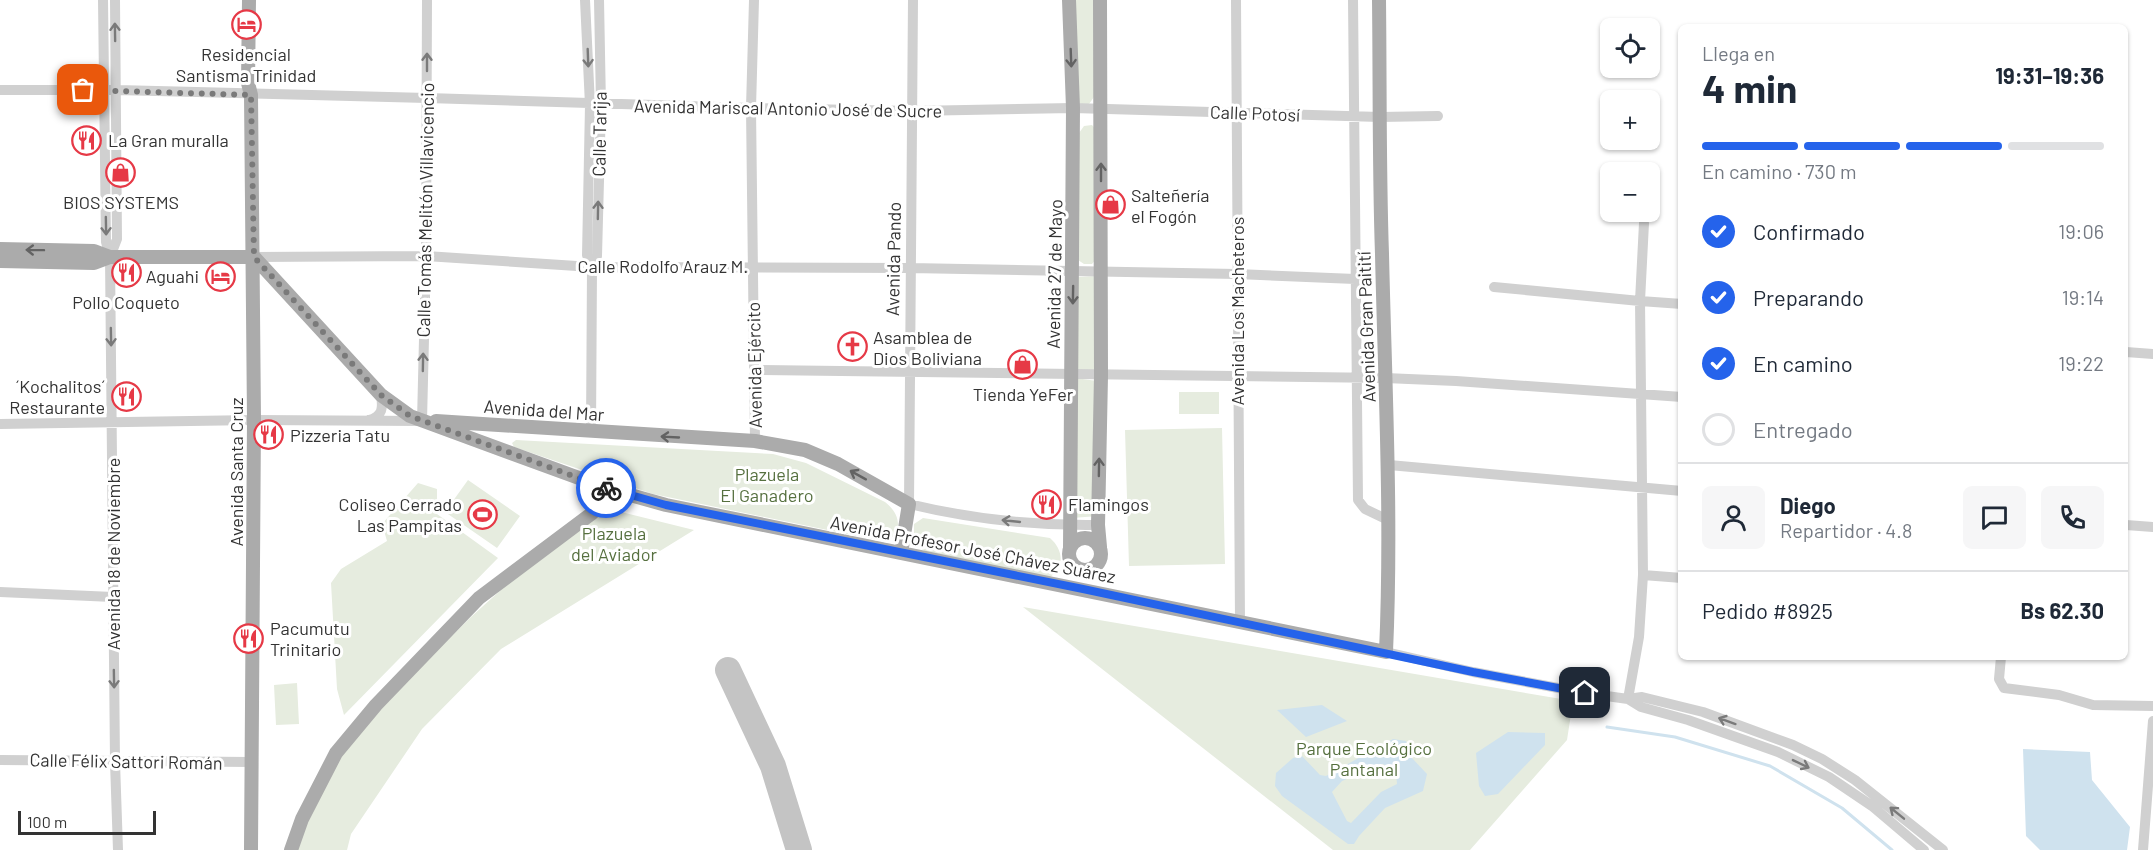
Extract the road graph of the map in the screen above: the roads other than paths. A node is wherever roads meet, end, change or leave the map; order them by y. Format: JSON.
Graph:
{"nodes":[{"id":1,"x":103,"y":0,"type":"edge"},
{"id":2,"x":115,"y":0,"type":"edge"},
{"id":3,"x":249,"y":0,"type":"edge"},
{"id":4,"x":257,"y":0,"type":"edge"},
{"id":5,"x":427,"y":0,"type":"edge"},
{"id":6,"x":585,"y":0,"type":"edge"},
{"id":7,"x":599,"y":0,"type":"edge"},
{"id":8,"x":754,"y":0,"type":"edge"},
{"id":9,"x":913,"y":0,"type":"edge"},
{"id":10,"x":1070,"y":0,"type":"edge"},
{"id":11,"x":1100,"y":0,"type":"edge"},
{"id":12,"x":1236,"y":0,"type":"edge"},
{"id":13,"x":1353,"y":0,"type":"edge"},
{"id":14,"x":1379,"y":0,"type":"edge"},
{"id":15,"x":0,"y":90,"type":"edge"},
{"id":16,"x":104,"y":90,"type":"junction"},
{"id":17,"x":117,"y":90,"type":"junction"},
{"id":18,"x":251,"y":95,"type":"junction"},
{"id":19,"x":427,"y":98,"type":"junction"},
{"id":20,"x":595,"y":105,"type":"junction"},
{"id":21,"x":751,"y":108,"type":"junction"},
{"id":22,"x":1073,"y":108,"type":"junction"},
{"id":23,"x":1101,"y":109,"type":"junction"},
{"id":24,"x":913,"y":111,"type":"junction"},
{"id":25,"x":1236,"y":112,"type":"junction"},
{"id":26,"x":1354,"y":116,"type":"junction"},
{"id":27,"x":1438,"y":116,"type":"dead end"},
{"id":28,"x":1380,"y":117,"type":"junction"},
{"id":29,"x":1644,"y":223,"type":"dead end"},
{"id":30,"x":0,"y":249,"type":"edge"},
{"id":31,"x":426,"y":256,"type":"junction"},
{"id":32,"x":110,"y":257,"type":"junction"},
{"id":33,"x":254,"y":257,"type":"junction"},
{"id":34,"x":0,"y":261,"type":"edge"},
{"id":35,"x":752,"y":266,"type":"junction"},
{"id":36,"x":592,"y":267,"type":"junction"},
{"id":37,"x":910,"y":268,"type":"junction"},
{"id":38,"x":1073,"y":272,"type":"junction"},
{"id":39,"x":1100,"y":273,"type":"junction"},
{"id":40,"x":1237,"y":274,"type":"junction"},
{"id":41,"x":1355,"y":279,"type":"junction"},
{"id":42,"x":1494,"y":287,"type":"dead end"},
{"id":43,"x":1641,"y":301,"type":"junction"},
{"id":44,"x":1678,"y":304,"type":"edge"},
{"id":45,"x":2128,"y":352,"type":"edge"},
{"id":46,"x":2153,"y":354,"type":"edge"},
{"id":47,"x":754,"y":370,"type":"junction"},
{"id":48,"x":910,"y":374,"type":"junction"},
{"id":49,"x":1071,"y":374,"type":"junction"},
{"id":50,"x":1101,"y":376,"type":"junction"},
{"id":51,"x":1237,"y":377,"type":"junction"},
{"id":52,"x":1385,"y":378,"type":"junction"},
{"id":53,"x":1358,"y":379,"type":"junction"},
{"id":54,"x":1641,"y":394,"type":"junction"},
{"id":55,"x":381,"y":395,"type":"junction"},
{"id":56,"x":1678,"y":397,"type":"edge"},
{"id":57,"x":254,"y":420,"type":"junction"},
{"id":58,"x":366,"y":420,"type":"junction"},
{"id":59,"x":422,"y":421,"type":"junction"},
{"id":60,"x":112,"y":422,"type":"junction"},
{"id":61,"x":0,"y":424,"type":"edge"},
{"id":62,"x":504,"y":425,"type":"junction"},
{"id":63,"x":591,"y":432,"type":"junction"},
{"id":64,"x":755,"y":441,"type":"junction"},
{"id":65,"x":497,"y":448,"type":"junction"},
{"id":66,"x":1389,"y":465,"type":"junction"},
{"id":67,"x":1642,"y":488,"type":"junction"},
{"id":68,"x":609,"y":489,"type":"junction"},
{"id":69,"x":1678,"y":491,"type":"edge"},
{"id":70,"x":909,"y":504,"type":"junction"},
{"id":71,"x":1388,"y":520,"type":"junction"},
{"id":72,"x":1098,"y":525,"type":"junction"},
{"id":73,"x":2128,"y":525,"type":"edge"},
{"id":74,"x":1069,"y":526,"type":"junction"},
{"id":75,"x":2153,"y":527,"type":"edge"},
{"id":76,"x":1100,"y":547,"type":"junction"},
{"id":77,"x":1070,"y":549,"type":"junction"},
{"id":78,"x":901,"y":553,"type":"junction"},
{"id":79,"x":1086,"y":570,"type":"junction"},
{"id":80,"x":1643,"y":575,"type":"junction"},
{"id":81,"x":1678,"y":578,"type":"edge"},
{"id":82,"x":1083,"y":589,"type":"junction"},
{"id":83,"x":0,"y":592,"type":"edge"},
{"id":84,"x":113,"y":597,"type":"junction"},
{"id":85,"x":1240,"y":622,"type":"junction"},
{"id":86,"x":1386,"y":652,"type":"junction"},
{"id":87,"x":2001,"y":660,"type":"edge"},
{"id":88,"x":1628,"y":699,"type":"junction"},
{"id":89,"x":2153,"y":706,"type":"edge"},
{"id":90,"x":2153,"y":721,"type":"edge"},
{"id":91,"x":0,"y":760,"type":"edge"},
{"id":92,"x":115,"y":762,"type":"junction"},
{"id":93,"x":252,"y":762,"type":"junction"},
{"id":94,"x":118,"y":850,"type":"edge"},
{"id":95,"x":251,"y":850,"type":"edge"},
{"id":96,"x":291,"y":850,"type":"edge"},
{"id":97,"x":1924,"y":850,"type":"edge"},
{"id":98,"x":1942,"y":850,"type":"edge"},
{"id":99,"x":2142,"y":850,"type":"edge"}],
"edges":[{"from":1,"to":16,"type":"street","name":"Avenida 18 de Noviembre"},
{"from":17,"to":2,"type":"street","name":"Avenida 18 de Noviembre","one_way":true},
{"from":3,"to":18,"type":"main road","name":"Avenida Santa Cruz"},
{"from":4,"to":18,"type":"main road","name":"Avenida Santa Cruz"},
{"from":19,"to":5,"type":"street","name":"Calle Tomás Melitón Villavicencio","one_way":true},
{"from":6,"to":20,"type":"street","name":"Calle Tarija","one_way":true},
{"from":7,"to":20,"type":"street","name":"Calle Tarija"},
{"from":8,"to":21,"type":"street","name":"Avenida Ejército"},
{"from":9,"to":24,"type":"street","name":"Avenida Pando"},
{"from":10,"to":22,"type":"main road","name":"Avenida 27 de Mayo","one_way":true},
{"from":11,"to":23,"type":"main road"},
{"from":12,"to":25,"type":"street","name":"Avenida Los Macheteros"},
{"from":13,"to":26,"type":"street"},
{"from":14,"to":28,"type":"main road","name":"Avenida Gran Paitití"},
{"from":15,"to":16,"type":"street","name":"Avenida Mariscal Antonio José de Sucre"},
{"from":16,"to":17,"type":"street","name":"Avenida Mariscal Antonio José de Sucre"},
{"from":16,"to":32,"type":"street","name":"Avenida 18 de Noviembre","one_way":true},
{"from":17,"to":18,"type":"street","name":"Avenida Mariscal Antonio José de Sucre"},
{"from":17,"to":32,"type":"street","name":"Avenida 18 de Noviembre"},
{"from":18,"to":19,"type":"street","name":"Avenida Mariscal Antonio José de Sucre"},
{"from":18,"to":33,"type":"main road","name":"Avenida Santa Cruz"},
{"from":19,"to":20,"type":"street","name":"Avenida Mariscal Antonio José de Sucre"},
{"from":19,"to":31,"type":"street","name":"Calle Tomás Melitón Villavicencio"},
{"from":20,"to":21,"type":"street","name":"Avenida Mariscal Antonio José de Sucre"},
{"from":20,"to":36,"type":"street","name":"Calle Tarija"},
{"from":21,"to":24,"type":"street","name":"Avenida Mariscal Antonio José de Sucre"},
{"from":21,"to":35,"type":"street","name":"Avenida Ejército"},
{"from":22,"to":23,"type":"street","name":"Calle Potosí"},
{"from":22,"to":24,"type":"street","name":"Avenida Mariscal Antonio José de Sucre"},
{"from":22,"to":38,"type":"main road","name":"Avenida 27 de Mayo"},
{"from":23,"to":25,"type":"street","name":"Calle Potosí"},
{"from":39,"to":23,"type":"main road","one_way":true},
{"from":24,"to":37,"type":"street","name":"Avenida Pando"},
{"from":25,"to":26,"type":"street","name":"Calle Potosí"},
{"from":25,"to":40,"type":"street","name":"Avenida Los Macheteros"},
{"from":26,"to":28,"type":"street","name":"Calle Potosí"},
{"from":26,"to":41,"type":"street"},
{"from":27,"to":28,"type":"street","name":"Calle Potosí"},
{"from":28,"to":52,"type":"main road","name":"Avenida Gran Paitití"},
{"from":29,"to":43,"type":"street"},
{"from":32,"to":30,"type":"main road","one_way":true},
{"from":31,"to":33,"type":"street","name":"Calle Rodolfo Arauz M."},
{"from":31,"to":36,"type":"street","name":"Calle Rodolfo Arauz M."},
{"from":59,"to":31,"type":"street","name":"Calle Tomás Melitón Villavicencio","one_way":true},
{"from":32,"to":33,"type":"main road"},
{"from":32,"to":34,"type":"main road"},
{"from":32,"to":60,"type":"street","name":"Avenida 18 de Noviembre","one_way":true},
{"from":33,"to":55,"type":"main road","name":"Avenida Profesor José Chávez Suárez"},
{"from":33,"to":57,"type":"main road","name":"Avenida Santa Cruz"},
{"from":35,"to":36,"type":"street","name":"Calle Rodolfo Arauz M."},
{"from":35,"to":37,"type":"street","name":"Calle Rodolfo Arauz M."},
{"from":35,"to":47,"type":"street","name":"Avenida Ejército"},
{"from":36,"to":63,"type":"street","name":"Calle Tarija"},
{"from":37,"to":38,"type":"street","name":"Calle Rodolfo Arauz M."},
{"from":37,"to":48,"type":"street","name":"Avenida Pando"},
{"from":38,"to":39,"type":"street","name":"Calle Rodolfo Arauz M."},
{"from":38,"to":49,"type":"main road","name":"Avenida 27 de Mayo","one_way":true},
{"from":39,"to":40,"type":"street","name":"Calle Rodolfo Arauz M."},
{"from":39,"to":50,"type":"main road"},
{"from":40,"to":41,"type":"street","name":"Calle Rodolfo Arauz M."},
{"from":40,"to":51,"type":"street","name":"Avenida Los Macheteros"},
{"from":41,"to":53,"type":"street"},
{"from":42,"to":43,"type":"street"},
{"from":43,"to":44,"type":"street"},
{"from":43,"to":54,"type":"street"},
{"from":45,"to":46,"type":"street"},
{"from":47,"to":48,"type":"street"},
{"from":47,"to":64,"type":"street","name":"Avenida Ejército"},
{"from":48,"to":49,"type":"street"},
{"from":48,"to":70,"type":"street","name":"Avenida Pando"},
{"from":49,"to":50,"type":"street"},
{"from":49,"to":74,"type":"main road","name":"Avenida 27 de Mayo"},
{"from":50,"to":51,"type":"street"},
{"from":72,"to":50,"type":"main road","one_way":true},
{"from":51,"to":53,"type":"street"},
{"from":51,"to":85,"type":"street","name":"Avenida Los Macheteros"},
{"from":52,"to":53,"type":"street"},
{"from":52,"to":54,"type":"street"},
{"from":52,"to":66,"type":"main road","name":"Avenida Gran Paitití"},
{"from":53,"to":71,"type":"street"},
{"from":54,"to":56,"type":"street"},
{"from":54,"to":67,"type":"street"},
{"from":55,"to":58,"type":"street"},
{"from":55,"to":59,"type":"main road","name":"Avenida Profesor José Chávez Suárez"},
{"from":57,"to":58,"type":"street","name":"Avenida del Mar"},
{"from":57,"to":60,"type":"street","name":"Avenida del Mar"},
{"from":57,"to":93,"type":"main road","name":"Avenida Santa Cruz"},
{"from":58,"to":59,"type":"street","name":"Avenida del Mar"},
{"from":59,"to":62,"type":"main road","name":"Avenida del Mar"},
{"from":59,"to":65,"type":"main road","name":"Avenida Profesor José Chávez Suárez"},
{"from":60,"to":61,"type":"street","name":"Avenida del Mar"},
{"from":60,"to":84,"type":"street","name":"Avenida 18 de Noviembre"},
{"from":62,"to":63,"type":"main road","name":"Avenida del Mar"},
{"from":62,"to":65,"type":"main road"},
{"from":64,"to":63,"type":"main road","name":"Avenida del Mar","one_way":true},
{"from":70,"to":64,"type":"main road","name":"Avenida del Mar","one_way":true},
{"from":65,"to":68,"type":"main road","name":"Avenida Profesor José Chávez Suárez"},
{"from":66,"to":67,"type":"street"},
{"from":66,"to":71,"type":"main road","name":"Avenida Gran Paitití"},
{"from":67,"to":69,"type":"street"},
{"from":67,"to":80,"type":"street"},
{"from":68,"to":78,"type":"main road","name":"Avenida Profesor José Chávez Suárez"},
{"from":68,"to":96,"type":"main road"},
{"from":74,"to":70,"type":"street","name":"Avenida del Mar","one_way":true},
{"from":70,"to":78,"type":"main road","name":"Avenida Pando"},
{"from":71,"to":86,"type":"main road","name":"Avenida Gran Paitití"},
{"from":72,"to":74,"type":"street","name":"Avenida del Mar"},
{"from":72,"to":76,"type":"main road"},
{"from":73,"to":75,"type":"street"},
{"from":74,"to":77,"type":"main road","name":"Avenida 27 de Mayo"},
{"from":76,"to":77,"type":"main road"},
{"from":76,"to":79,"type":"main road"},
{"from":77,"to":79,"type":"main road"},
{"from":78,"to":82,"type":"main road","name":"Avenida Profesor José Chávez Suárez"},
{"from":79,"to":82,"type":"main road"},
{"from":80,"to":81,"type":"street"},
{"from":80,"to":88,"type":"street"},
{"from":82,"to":85,"type":"main road","name":"Avenida Profesor José Chávez Suárez"},
{"from":83,"to":84,"type":"street"},
{"from":84,"to":92,"type":"street","name":"Avenida 18 de Noviembre","one_way":true},
{"from":85,"to":86,"type":"main road","name":"Avenida Profesor José Chávez Suárez"},
{"from":86,"to":88,"type":"street"},
{"from":87,"to":89,"type":"street"},
{"from":88,"to":97,"type":"street","one_way":true},
{"from":98,"to":88,"type":"street","one_way":true},
{"from":90,"to":99,"type":"street"},
{"from":91,"to":92,"type":"street","name":"Calle Félix Sattori Román"},
{"from":92,"to":93,"type":"street","name":"Calle Félix Sattori Román"},
{"from":92,"to":94,"type":"street","name":"Avenida 18 de Noviembre"},
{"from":93,"to":95,"type":"main road","name":"Avenida Santa Cruz"}]}
